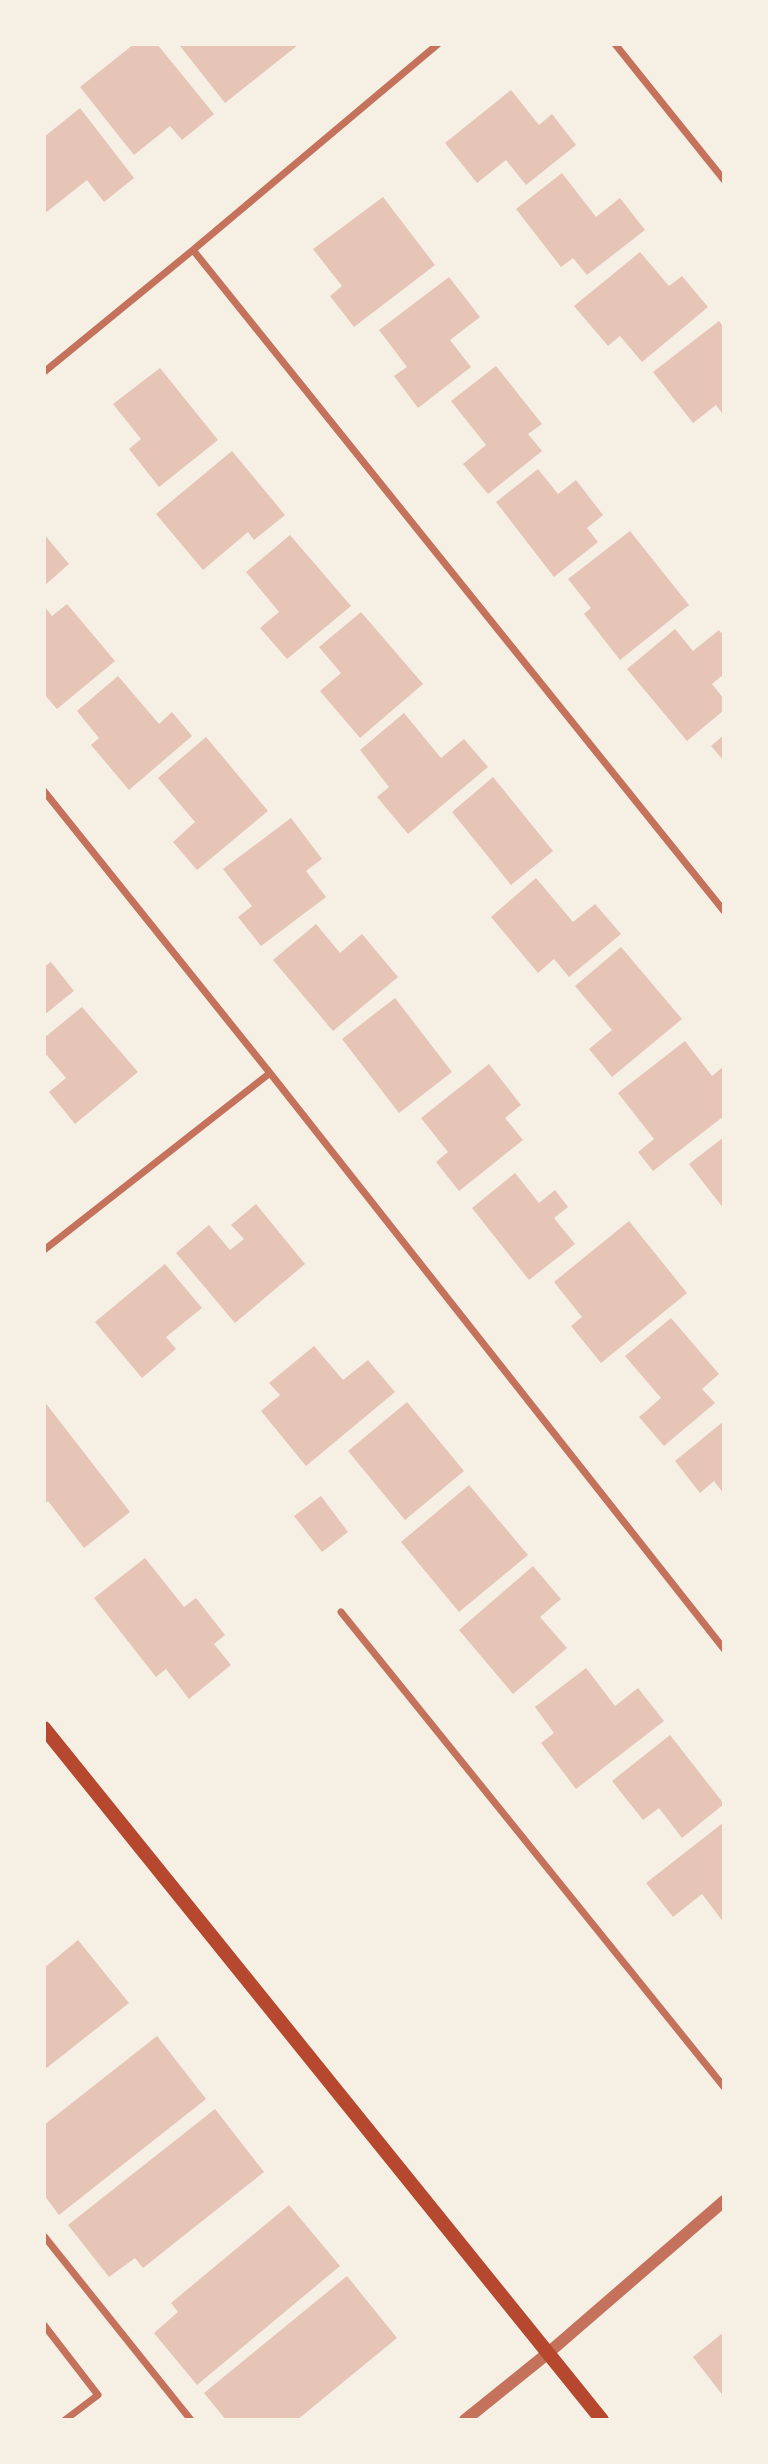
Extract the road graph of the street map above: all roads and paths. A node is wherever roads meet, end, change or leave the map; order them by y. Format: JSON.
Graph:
{"nodes":[{"id":1,"x":438,"y":44,"type":"edge"},
{"id":2,"x":615,"y":44,"type":"edge"},
{"id":3,"x":724,"y":180,"type":"edge"},
{"id":4,"x":193,"y":250,"type":"junction"},
{"id":5,"x":44,"y":372,"type":"edge"},
{"id":6,"x":44,"y":792,"type":"edge"},
{"id":7,"x":724,"y":911,"type":"edge"},
{"id":8,"x":270,"y":1073,"type":"junction"},
{"id":9,"x":44,"y":1250,"type":"edge"},
{"id":10,"x":341,"y":1612,"type":"dead end"},
{"id":11,"x":724,"y":1649,"type":"edge"},
{"id":12,"x":44,"y":1728,"type":"edge"},
{"id":13,"x":724,"y":2087,"type":"edge"},
{"id":14,"x":724,"y":2201,"type":"edge"},
{"id":15,"x":44,"y":2236,"type":"edge"},
{"id":16,"x":44,"y":2325,"type":"edge"},
{"id":17,"x":547,"y":2354,"type":"junction"},
{"id":18,"x":65,"y":2420,"type":"edge"},
{"id":19,"x":191,"y":2420,"type":"edge"},
{"id":20,"x":465,"y":2420,"type":"edge"},
{"id":21,"x":602,"y":2420,"type":"edge"}],
"edges":[{"from":1,"to":4,"type":"street"},
{"from":2,"to":3,"type":"street"},
{"from":4,"to":5,"type":"street"},
{"from":4,"to":7,"type":"street"},
{"from":6,"to":8,"type":"street"},
{"from":8,"to":9,"type":"street"},
{"from":8,"to":11,"type":"street"},
{"from":10,"to":13,"type":"street"},
{"from":12,"to":17,"type":"main road"},
{"from":14,"to":17,"type":"street"},
{"from":15,"to":19,"type":"street"},
{"from":16,"to":18,"type":"street"},
{"from":17,"to":20,"type":"street"},
{"from":17,"to":21,"type":"main road"}]}
